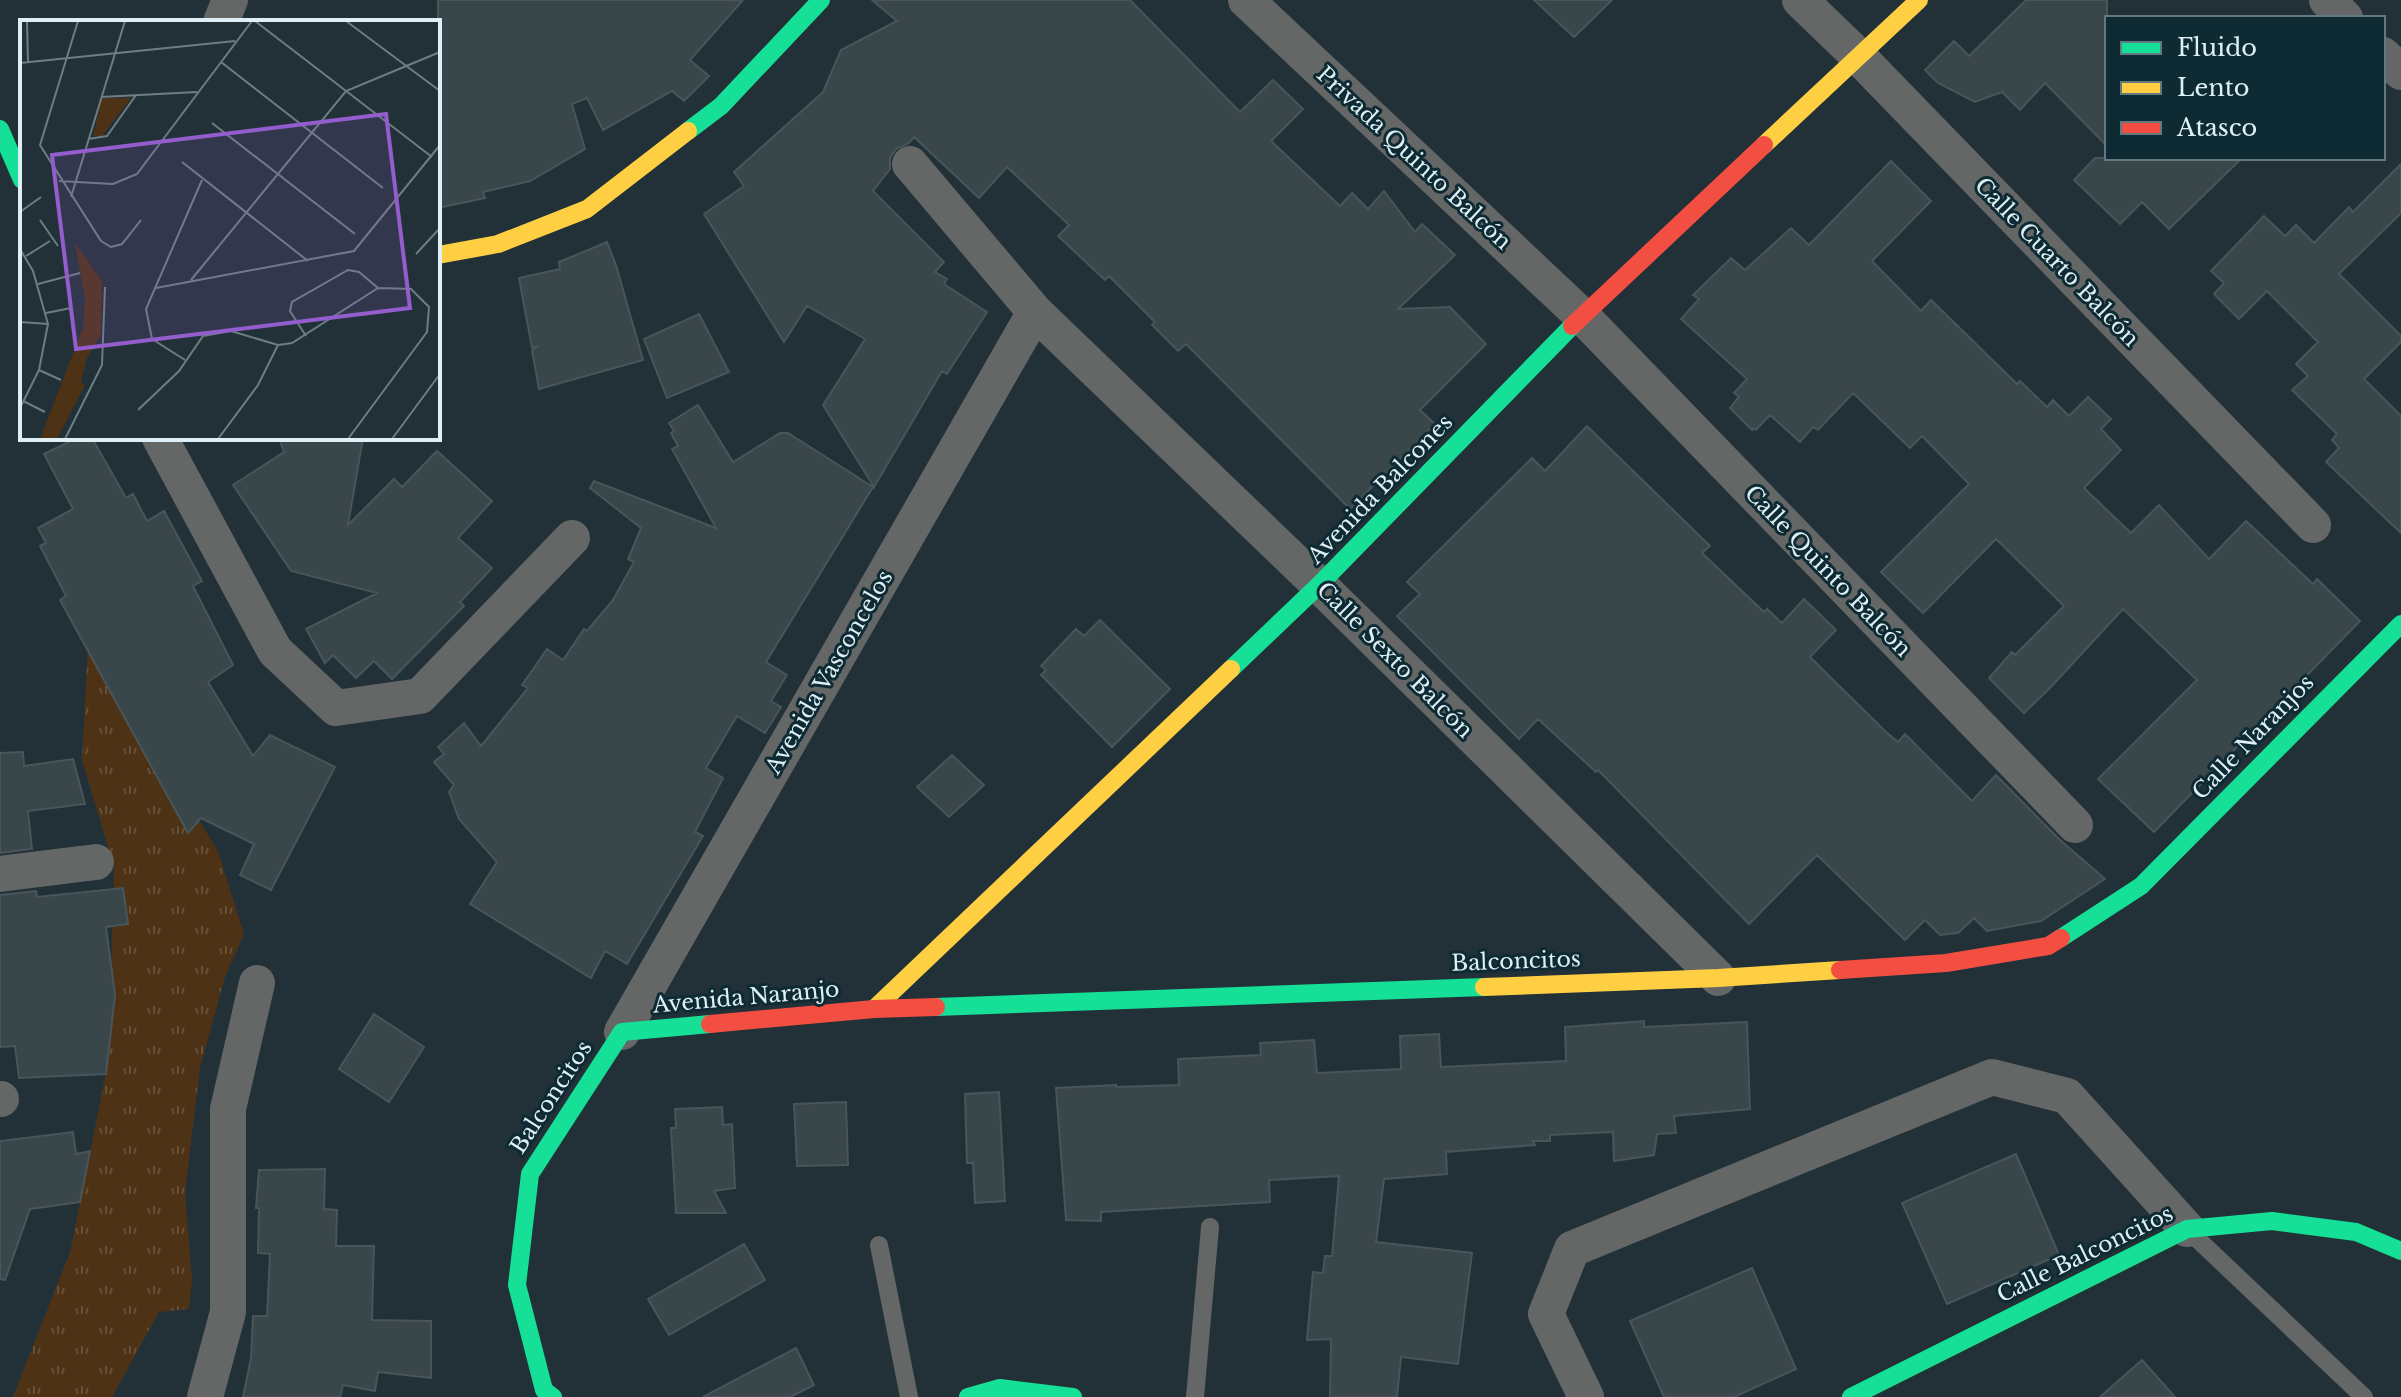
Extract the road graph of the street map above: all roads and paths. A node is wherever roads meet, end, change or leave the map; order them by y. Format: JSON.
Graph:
{"nodes":[{"id":1,"x":230,"y":0,"type":"edge"},
{"id":2,"x":821,"y":0,"type":"edge"},
{"id":3,"x":1246,"y":0,"type":"edge"},
{"id":4,"x":1800,"y":0,"type":"edge"},
{"id":5,"x":1919,"y":0,"type":"edge"},
{"id":6,"x":2327,"y":0,"type":"edge"},
{"id":7,"x":2343,"y":16,"type":"edge"},
{"id":8,"x":222,"y":20,"type":"edge"},
{"id":9,"x":1857,"y":55,"type":"junction"},
{"id":10,"x":2385,"y":57,"type":"edge"},
{"id":11,"x":2401,"y":72,"type":"edge"},
{"id":12,"x":0,"y":129,"type":"edge"},
{"id":13,"x":910,"y":164,"type":"dead end"},
{"id":14,"x":20,"y":175,"type":"edge"},
{"id":15,"x":440,"y":255,"type":"edge"},
{"id":16,"x":1035,"y":312,"type":"junction"},
{"id":17,"x":1582,"y":316,"type":"junction"},
{"id":18,"x":161,"y":440,"type":"edge"},
{"id":19,"x":2313,"y":525,"type":"dead end"},
{"id":20,"x":572,"y":538,"type":"dead end"},
{"id":21,"x":1319,"y":585,"type":"junction"},
{"id":22,"x":2401,"y":624,"type":"edge"},
{"id":23,"x":2075,"y":825,"type":"dead end"},
{"id":24,"x":96,"y":862,"type":"dead end"},
{"id":25,"x":0,"y":874,"type":"edge"},
{"id":26,"x":2141,"y":886,"type":"joint"},
{"id":27,"x":1718,"y":978,"type":"junction"},
{"id":28,"x":257,"y":983,"type":"dead end"},
{"id":29,"x":874,"y":1009,"type":"junction"},
{"id":30,"x":622,"y":1032,"type":"junction"},
{"id":31,"x":1210,"y":1227,"type":"dead end"},
{"id":32,"x":2187,"y":1229,"type":"junction"},
{"id":33,"x":879,"y":1245,"type":"dead end"},
{"id":34,"x":2401,"y":1251,"type":"edge"},
{"id":35,"x":205,"y":1397,"type":"edge"},
{"id":36,"x":553,"y":1397,"type":"edge"},
{"id":37,"x":909,"y":1397,"type":"edge"},
{"id":38,"x":968,"y":1397,"type":"edge"},
{"id":39,"x":1073,"y":1397,"type":"edge"},
{"id":40,"x":1195,"y":1397,"type":"edge"},
{"id":41,"x":1586,"y":1397,"type":"edge"},
{"id":42,"x":1851,"y":1397,"type":"edge"},
{"id":43,"x":2364,"y":1397,"type":"edge"}],
"edges":[{"from":1,"to":8,"type":"street"},
{"from":2,"to":15,"type":"street"},
{"from":3,"to":17,"type":"street","name":"Privada Quinto Balcón"},
{"from":4,"to":9,"type":"street","name":"Calle Cuarto Balcón"},
{"from":5,"to":9,"type":"street","name":"Avenida Balcones"},
{"from":6,"to":7,"type":"street"},
{"from":9,"to":17,"type":"street","name":"Avenida Balcones"},
{"from":9,"to":19,"type":"street","name":"Calle Cuarto Balcón"},
{"from":10,"to":11,"type":"street"},
{"from":12,"to":14,"type":"street"},
{"from":13,"to":16,"type":"street","name":"Calle Sexto Balcón"},
{"from":16,"to":21,"type":"street","name":"Calle Sexto Balcón"},
{"from":16,"to":30,"type":"street","name":"Avenida Vasconcelos"},
{"from":17,"to":21,"type":"street","name":"Avenida Balcones"},
{"from":17,"to":23,"type":"street","name":"Calle Quinto Balcón"},
{"from":18,"to":20,"type":"street"},
{"from":21,"to":27,"type":"street","name":"Calle Sexto Balcón"},
{"from":21,"to":29,"type":"street","name":"Avenida Balcones"},
{"from":22,"to":26,"type":"street","name":"Calle Naranjos"},
{"from":24,"to":25,"type":"street"},
{"from":26,"to":27,"type":"street","name":"Balconcitos"},
{"from":27,"to":29,"type":"street","name":"Balconcitos"},
{"from":28,"to":35,"type":"street"},
{"from":29,"to":30,"type":"street","name":"Avenida Naranjo"},
{"from":30,"to":36,"type":"street","name":"Balconcitos"},
{"from":31,"to":40,"type":"lane"},
{"from":32,"to":34,"type":"street","name":"Calle Balconcitos"},
{"from":32,"to":41,"type":"street"},
{"from":32,"to":42,"type":"street","name":"Calle Balconcitos"},
{"from":32,"to":43,"type":"lane"},
{"from":33,"to":37,"type":"lane"},
{"from":38,"to":39,"type":"street"}]}
